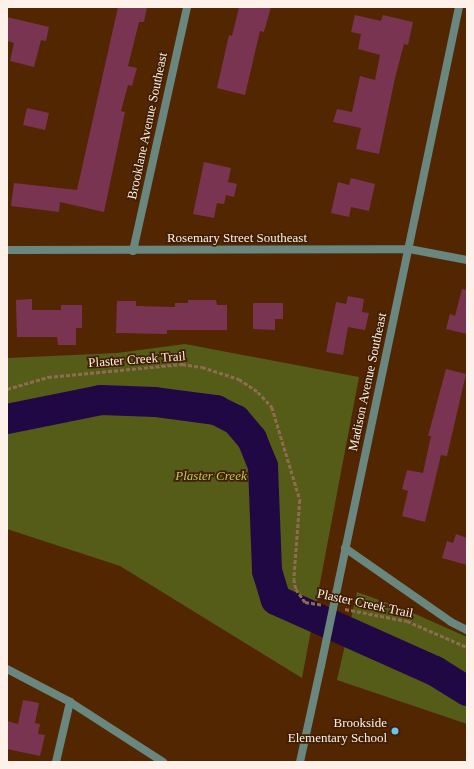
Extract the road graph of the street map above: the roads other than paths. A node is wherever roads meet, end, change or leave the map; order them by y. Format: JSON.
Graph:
{"nodes":[{"id":1,"x":187,"y":7,"type":"edge"},
{"id":2,"x":459,"y":7,"type":"edge"},
{"id":3,"x":409,"y":249,"type":"junction"},
{"id":4,"x":7,"y":250,"type":"edge"},
{"id":5,"x":133,"y":251,"type":"junction"},
{"id":6,"x":467,"y":260,"type":"edge"},
{"id":7,"x":345,"y":548,"type":"junction"},
{"id":8,"x":467,"y":630,"type":"edge"},
{"id":9,"x":7,"y":669,"type":"edge"},
{"id":10,"x":70,"y":702,"type":"junction"},
{"id":11,"x":56,"y":762,"type":"edge"},
{"id":12,"x":164,"y":762,"type":"edge"},
{"id":13,"x":300,"y":762,"type":"edge"}],
"edges":[{"from":1,"to":5,"type":"street","name":"Brooklane Avenue Southeast"},
{"from":2,"to":3,"type":"street","name":"Madison Avenue Southeast"},
{"from":3,"to":5,"type":"street","name":"Rosemary Street Southeast"},
{"from":3,"to":6,"type":"street","name":"Rosemary Street Southeast"},
{"from":3,"to":7,"type":"street","name":"Madison Avenue Southeast"},
{"from":4,"to":5,"type":"street","name":"Rosemary Street Southeast"},
{"from":7,"to":8,"type":"street"},
{"from":7,"to":13,"type":"street","name":"Madison Avenue Southeast","bridge":true},
{"from":9,"to":10,"type":"street"},
{"from":10,"to":11,"type":"street"},
{"from":10,"to":12,"type":"street"}]}
